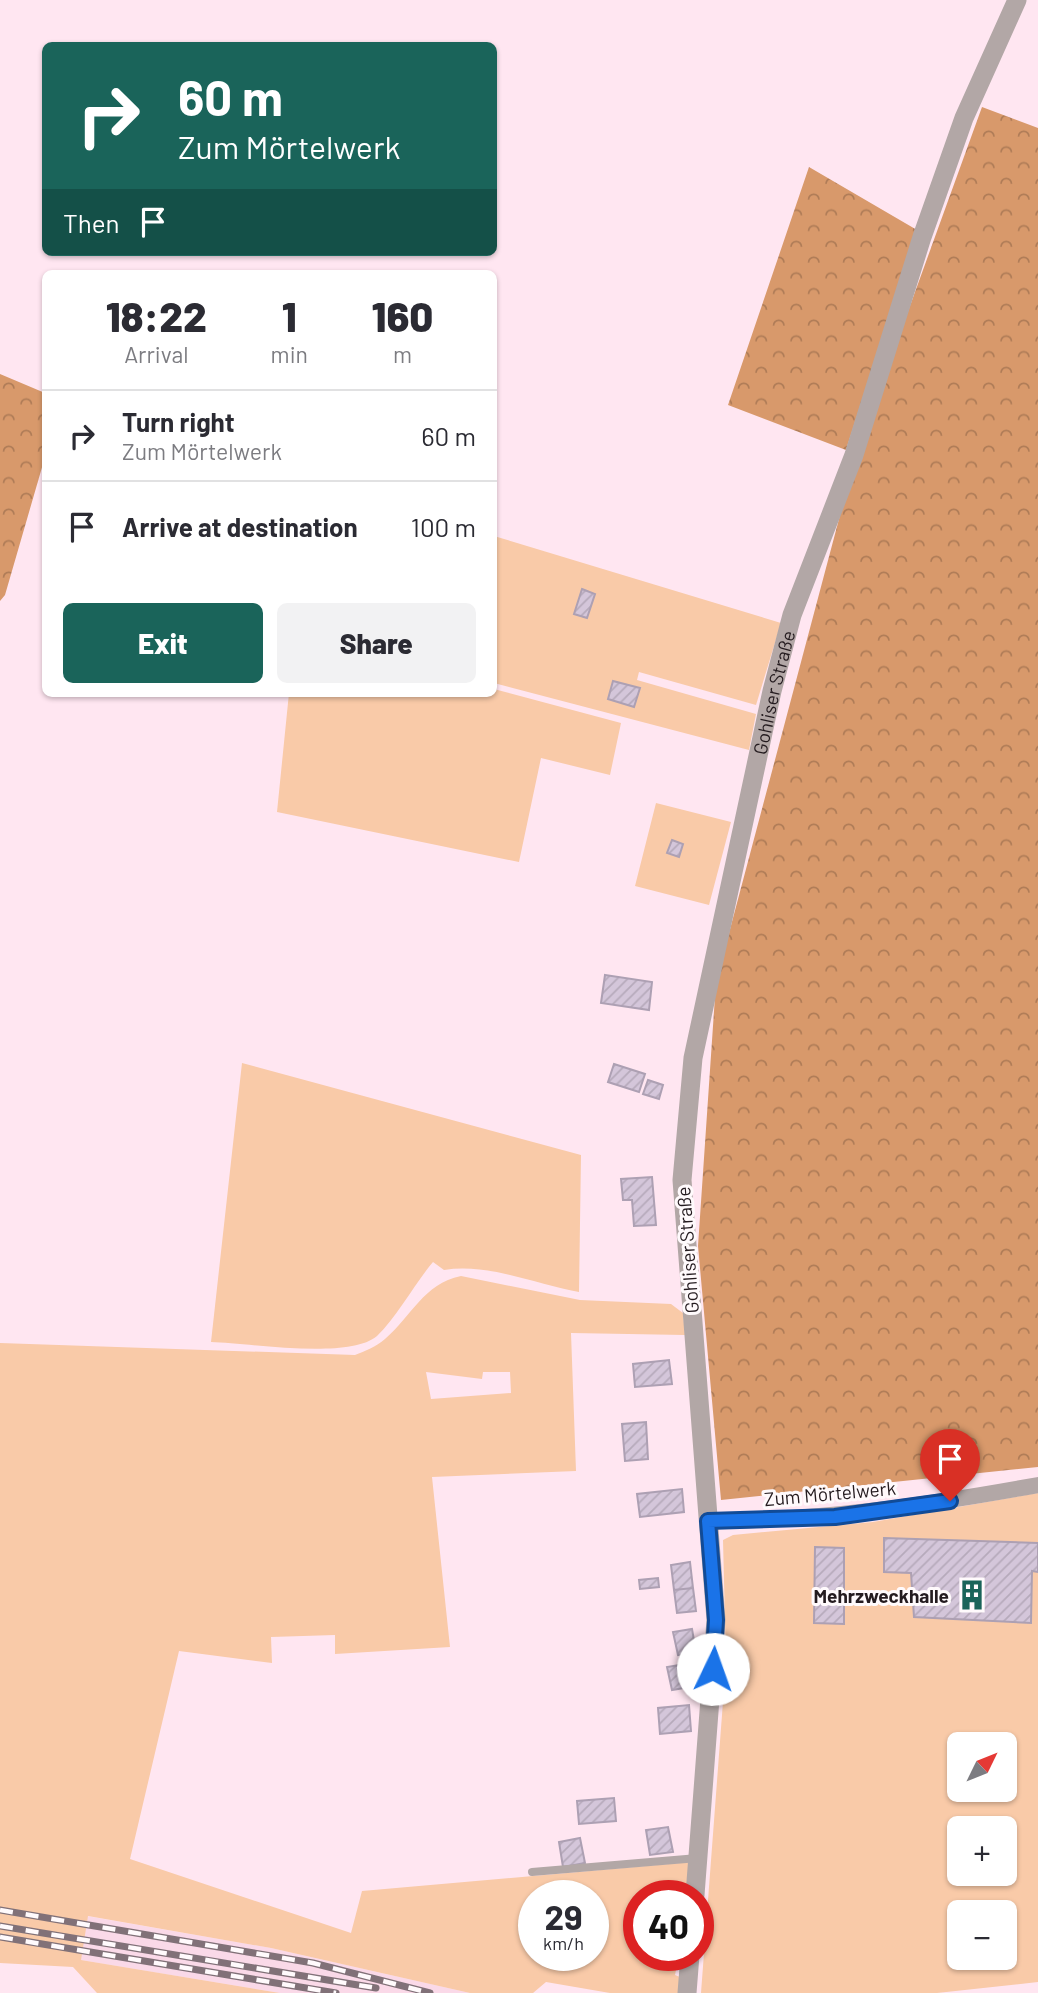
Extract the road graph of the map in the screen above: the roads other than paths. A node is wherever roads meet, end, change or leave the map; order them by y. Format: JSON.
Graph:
{"nodes":[{"id":1,"x":1017,"y":0,"type":"edge"},
{"id":2,"x":1038,"y":1485,"type":"edge"},
{"id":3,"x":708,"y":1521,"type":"junction"},
{"id":4,"x":698,"y":1858,"type":"junction"},
{"id":5,"x":532,"y":1872,"type":"dead end"},
{"id":6,"x":696,"y":1880,"type":"edge"},
{"id":7,"x":689,"y":1971,"type":"edge"},
{"id":8,"x":687,"y":1993,"type":"edge"}],
"edges":[{"from":1,"to":3,"type":"street","name":"Gohliser Straße"},
{"from":2,"to":3,"type":"street","name":"Zum Mörtelwerk"},
{"from":3,"to":4,"type":"street","name":"Gohliser Straße"},
{"from":4,"to":5,"type":"lane"},
{"from":4,"to":6,"type":"street","name":"Gohliser Straße"},
{"from":7,"to":8,"type":"street"}]}
